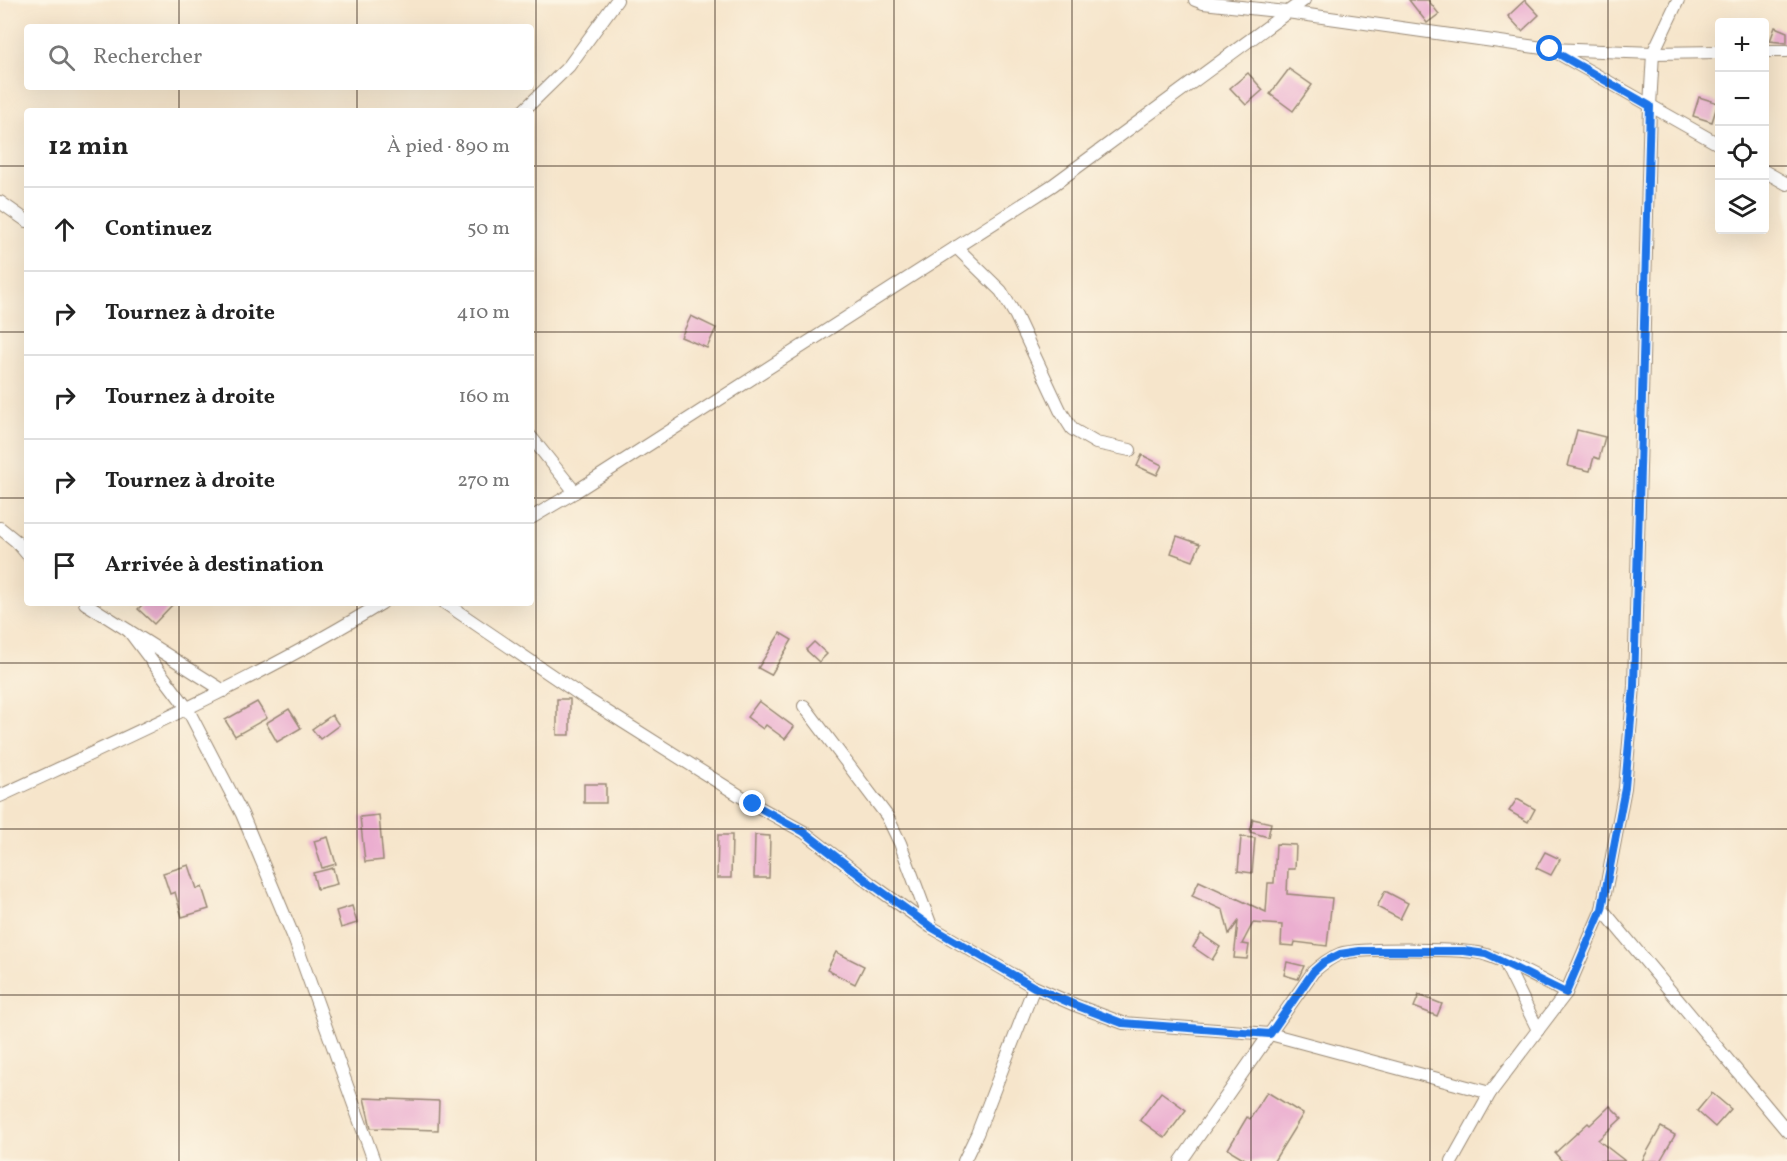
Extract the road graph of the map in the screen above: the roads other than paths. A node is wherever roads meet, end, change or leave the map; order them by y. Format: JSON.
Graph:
{"nodes":[{"id":1,"x":617,"y":0,"type":"edge"},
{"id":2,"x":1195,"y":0,"type":"edge"},
{"id":3,"x":1304,"y":0,"type":"edge"},
{"id":4,"x":1678,"y":0,"type":"edge"},
{"id":5,"x":1287,"y":12,"type":"junction"},
{"id":6,"x":1550,"y":49,"type":"junction"},
{"id":7,"x":1769,"y":51,"type":"edge"},
{"id":8,"x":1787,"y":51,"type":"edge"},
{"id":9,"x":1715,"y":52,"type":"edge"},
{"id":10,"x":1653,"y":53,"type":"junction"},
{"id":11,"x":1650,"y":106,"type":"junction"},
{"id":12,"x":526,"y":108,"type":"edge"},
{"id":13,"x":1715,"y":144,"type":"edge"},
{"id":14,"x":1769,"y":174,"type":"edge"},
{"id":15,"x":1787,"y":184,"type":"edge"},
{"id":16,"x":0,"y":202,"type":"edge"},
{"id":17,"x":24,"y":219,"type":"edge"},
{"id":18,"x":956,"y":247,"type":"junction"},
{"id":19,"x":534,"y":441,"type":"edge"},
{"id":20,"x":1130,"y":450,"type":"dead end"},
{"id":21,"x":575,"y":492,"type":"junction"},
{"id":22,"x":534,"y":516,"type":"edge"},
{"id":23,"x":0,"y":528,"type":"edge"},
{"id":24,"x":24,"y":550,"type":"edge"},
{"id":25,"x":90,"y":606,"type":"edge"},
{"id":26,"x":376,"y":606,"type":"edge"},
{"id":27,"x":449,"y":606,"type":"edge"},
{"id":28,"x":129,"y":632,"type":"junction"},
{"id":29,"x":224,"y":691,"type":"junction"},
{"id":30,"x":804,"y":706,"type":"dead end"},
{"id":31,"x":187,"y":708,"type":"junction"},
{"id":32,"x":0,"y":796,"type":"edge"},
{"id":33,"x":1602,"y":909,"type":"junction"},
{"id":34,"x":931,"y":927,"type":"junction"},
{"id":35,"x":1505,"y":963,"type":"junction"},
{"id":36,"x":1034,"y":987,"type":"junction"},
{"id":37,"x":1566,"y":993,"type":"junction"},
{"id":38,"x":1538,"y":1030,"type":"junction"},
{"id":39,"x":1270,"y":1034,"type":"junction"},
{"id":40,"x":1490,"y":1094,"type":"junction"},
{"id":41,"x":1787,"y":1131,"type":"edge"},
{"id":42,"x":374,"y":1161,"type":"edge"},
{"id":43,"x":964,"y":1161,"type":"edge"},
{"id":44,"x":1181,"y":1161,"type":"edge"},
{"id":45,"x":1452,"y":1161,"type":"edge"}],
"edges":[{"from":1,"to":12,"type":"street"},
{"from":2,"to":5,"type":"street"},
{"from":3,"to":5,"type":"street"},
{"from":4,"to":10,"type":"street"},
{"from":5,"to":6,"type":"street"},
{"from":5,"to":18,"type":"street"},
{"from":6,"to":10,"type":"street"},
{"from":6,"to":11,"type":"street"},
{"from":7,"to":8,"type":"street"},
{"from":9,"to":10,"type":"street"},
{"from":10,"to":11,"type":"street"},
{"from":11,"to":13,"type":"street"},
{"from":11,"to":33,"type":"street"},
{"from":14,"to":15,"type":"street"},
{"from":16,"to":17,"type":"street"},
{"from":18,"to":20,"type":"street"},
{"from":18,"to":21,"type":"street"},
{"from":19,"to":21,"type":"street"},
{"from":21,"to":22,"type":"street"},
{"from":23,"to":24,"type":"street"},
{"from":25,"to":28,"type":"street"},
{"from":26,"to":29,"type":"street"},
{"from":27,"to":34,"type":"street"},
{"from":28,"to":29,"type":"street"},
{"from":28,"to":31,"type":"street"},
{"from":29,"to":31,"type":"street"},
{"from":30,"to":34,"type":"street"},
{"from":31,"to":32,"type":"street"},
{"from":31,"to":42,"type":"street"},
{"from":33,"to":37,"type":"street"},
{"from":33,"to":41,"type":"street"},
{"from":34,"to":36,"type":"street"},
{"from":35,"to":37,"type":"street"},
{"from":35,"to":38,"type":"street"},
{"from":35,"to":39,"type":"street"},
{"from":36,"to":39,"type":"street"},
{"from":36,"to":43,"type":"street"},
{"from":37,"to":38,"type":"street"},
{"from":38,"to":40,"type":"street"},
{"from":39,"to":40,"type":"street"},
{"from":39,"to":44,"type":"street"},
{"from":40,"to":45,"type":"street"}]}
